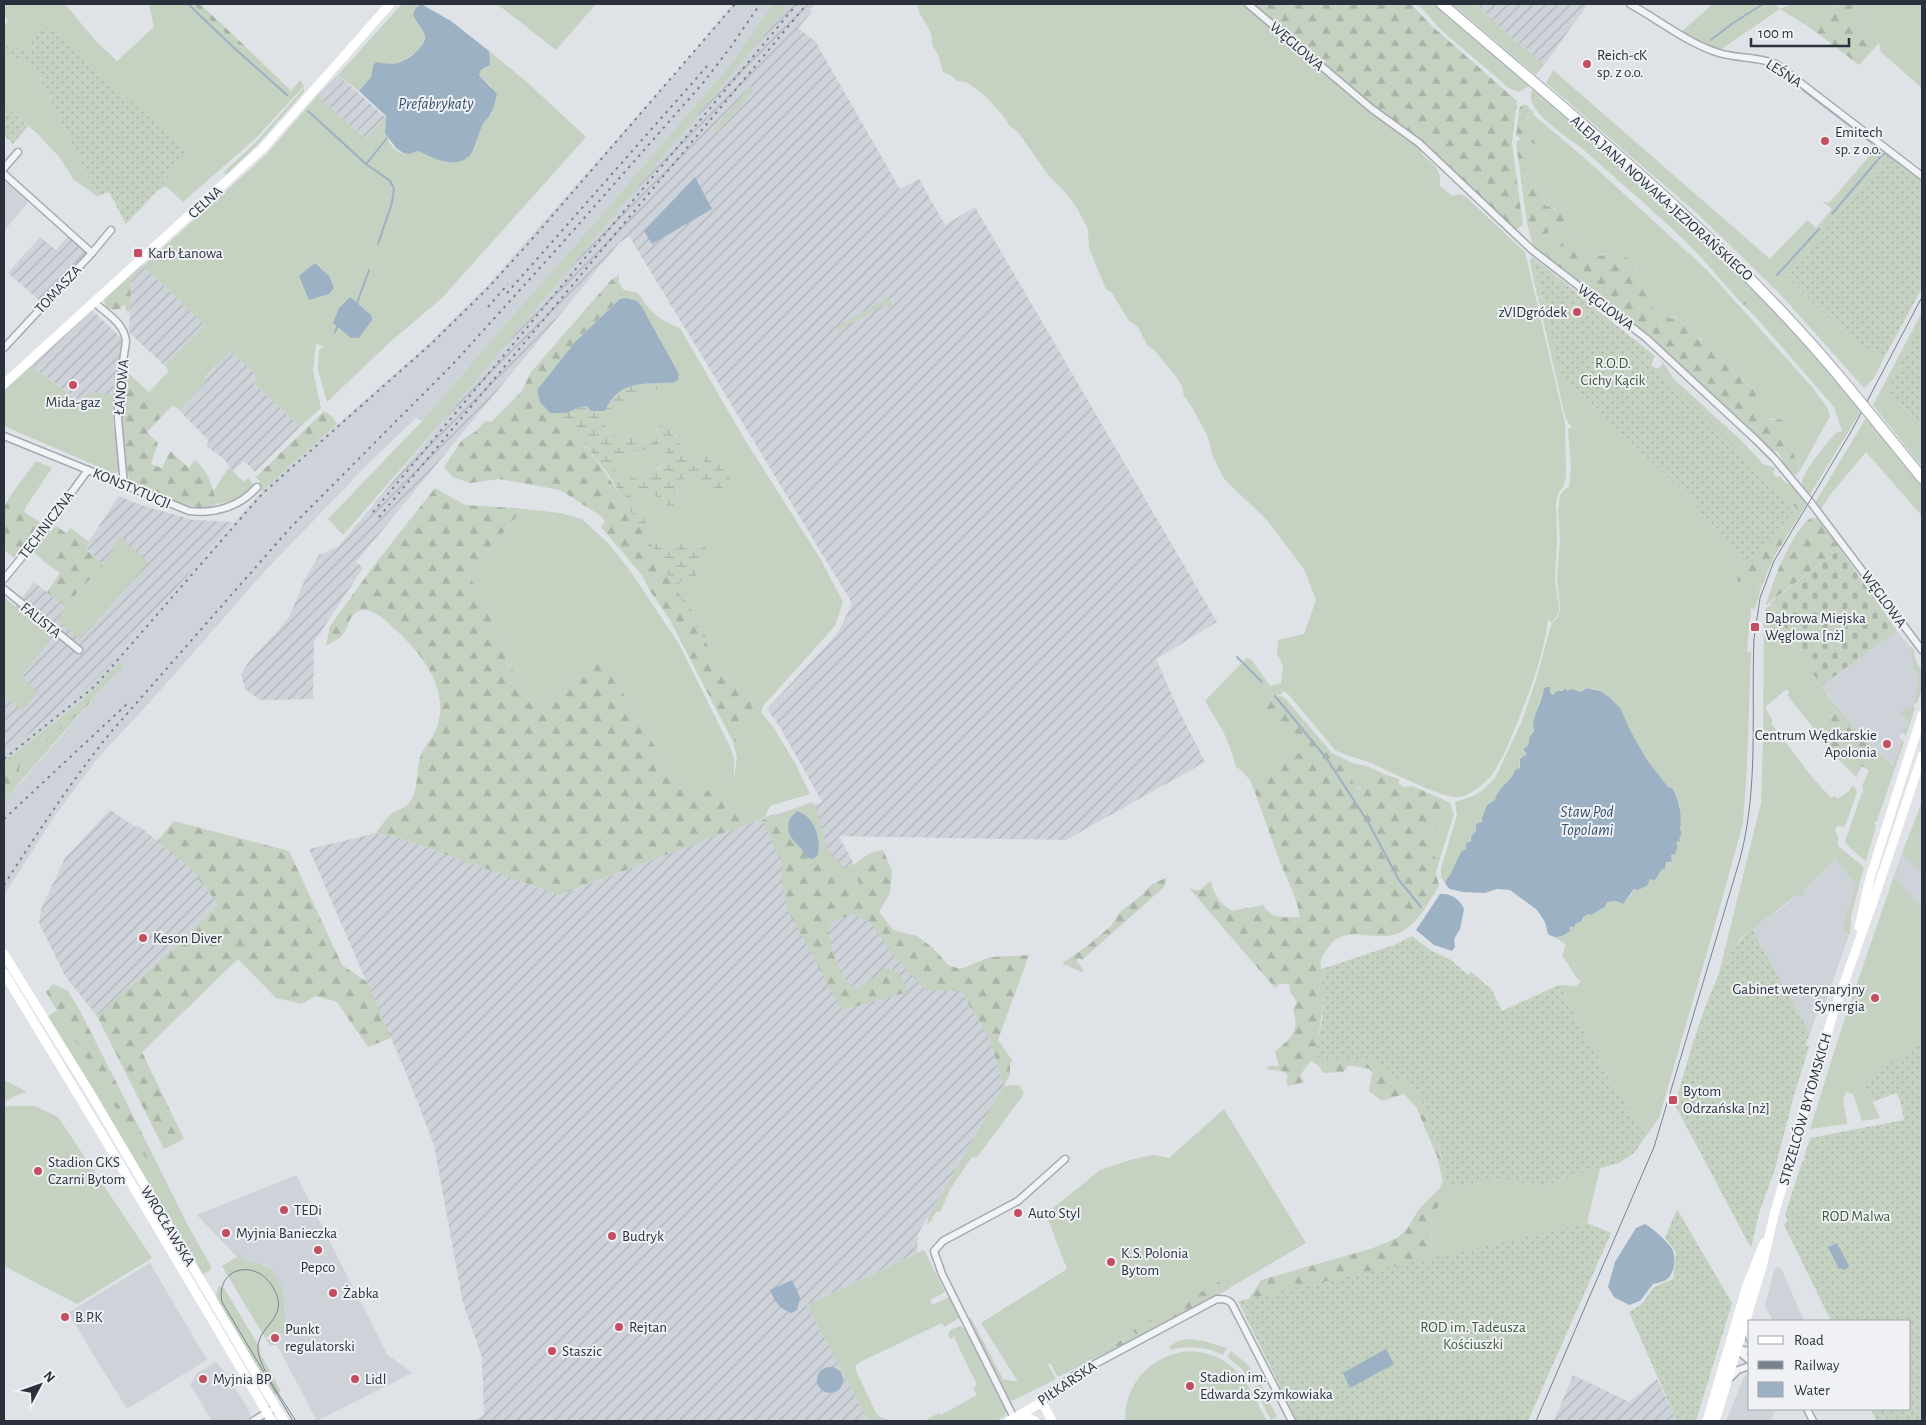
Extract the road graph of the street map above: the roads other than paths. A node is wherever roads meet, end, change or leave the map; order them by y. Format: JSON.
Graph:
{"nodes":[{"id":1,"x":390,"y":4,"type":"edge"},
{"id":2,"x":1248,"y":4,"type":"edge"},
{"id":3,"x":1442,"y":4,"type":"edge"},
{"id":4,"x":1630,"y":4,"type":"edge"},
{"id":5,"x":18,"y":152,"type":"dead end"},
{"id":6,"x":4,"y":168,"type":"edge"},
{"id":7,"x":4,"y":174,"type":"edge"},
{"id":8,"x":1922,"y":176,"type":"edge"},
{"id":9,"x":110,"y":230,"type":"dead end"},
{"id":10,"x":92,"y":253,"type":"junction"},
{"id":11,"x":94,"y":302,"type":"junction"},
{"id":12,"x":4,"y":348,"type":"edge"},
{"id":13,"x":4,"y":383,"type":"edge"},
{"id":14,"x":4,"y":436,"type":"edge"},
{"id":15,"x":88,"y":470,"type":"junction"},
{"id":16,"x":1922,"y":478,"type":"edge"},
{"id":17,"x":124,"y":485,"type":"junction"},
{"id":18,"x":258,"y":487,"type":"dead end"},
{"id":19,"x":4,"y":579,"type":"edge"},
{"id":20,"x":4,"y":589,"type":"edge"},
{"id":21,"x":80,"y":650,"type":"dead end"},
{"id":22,"x":1922,"y":650,"type":"edge"},
{"id":23,"x":1922,"y":715,"type":"edge"},
{"id":24,"x":1922,"y":756,"type":"edge"},
{"id":25,"x":4,"y":954,"type":"edge"},
{"id":26,"x":1851,"y":961,"type":"junction"},
{"id":27,"x":4,"y":973,"type":"edge"},
{"id":28,"x":1065,"y":1159,"type":"dead end"},
{"id":29,"x":1741,"y":1321,"type":"junction"},
{"id":30,"x":1748,"y":1336,"type":"edge"},
{"id":31,"x":1738,"y":1348,"type":"junction"},
{"id":32,"x":1748,"y":1350,"type":"edge"},
{"id":33,"x":1726,"y":1355,"type":"junction"},
{"id":34,"x":1748,"y":1358,"type":"edge"},
{"id":35,"x":1748,"y":1367,"type":"edge"},
{"id":36,"x":1729,"y":1379,"type":"junction"},
{"id":37,"x":1042,"y":1402,"type":"junction"},
{"id":38,"x":276,"y":1407,"type":"junction"},
{"id":39,"x":1807,"y":1410,"type":"edge"},
{"id":40,"x":267,"y":1413,"type":"junction"},
{"id":41,"x":1012,"y":1420,"type":"edge"},
{"id":42,"x":253,"y":1421,"type":"edge"},
{"id":43,"x":272,"y":1421,"type":"edge"},
{"id":44,"x":284,"y":1421,"type":"edge"},
{"id":45,"x":1035,"y":1421,"type":"edge"},
{"id":46,"x":1052,"y":1421,"type":"edge"},
{"id":47,"x":1292,"y":1421,"type":"edge"},
{"id":48,"x":1706,"y":1421,"type":"edge"},
{"id":49,"x":1716,"y":1421,"type":"edge"},
{"id":50,"x":1813,"y":1421,"type":"edge"}],
"edges":[{"from":1,"to":11,"type":"main road","name":"CELNA"},
{"from":2,"to":22,"type":"street","name":"WĘGLOWA"},
{"from":3,"to":16,"type":"main road","name":"ALEJA JANA NOWAKA-JEZIORAŃSKIEGO","bridge":true},
{"from":4,"to":8,"type":"street","name":"LEŚNA"},
{"from":5,"to":6,"type":"street"},
{"from":7,"to":10,"type":"street"},
{"from":9,"to":10,"type":"street","name":"TOMASZA"},
{"from":10,"to":12,"type":"street","name":"TOMASZA"},
{"from":11,"to":13,"type":"main road","name":"CELNA"},
{"from":11,"to":17,"type":"street","name":"ŁANOWA"},
{"from":14,"to":15,"type":"street","name":"KONSTYTUCJI"},
{"from":15,"to":17,"type":"street","name":"KONSTYTUCJI"},
{"from":15,"to":19,"type":"street","name":"TECHNICZNA"},
{"from":17,"to":18,"type":"street","name":"KONSTYTUCJI"},
{"from":20,"to":21,"type":"street","name":"FALISTA"},
{"from":23,"to":26,"type":"main road","name":"STRZELCÓW BYTOMSKICH"},
{"from":24,"to":26,"type":"main road","name":"STRZELCÓW BYTOMSKICH"},
{"from":25,"to":38,"type":"main road","name":"WROCŁAWSKA"},
{"from":26,"to":29,"type":"main road","name":"STRZELCÓW BYTOMSKICH"},
{"from":27,"to":40,"type":"main road","name":"WROCŁAWSKA"},
{"from":28,"to":41,"type":"street"},
{"from":29,"to":30,"type":"street"},
{"from":29,"to":31,"type":"main road","name":"STRZELCÓW BYTOMSKICH"},
{"from":29,"to":33,"type":"main road","name":"STRZELCÓW BYTOMSKICH"},
{"from":31,"to":32,"type":"street"},
{"from":31,"to":33,"type":"street"},
{"from":31,"to":34,"type":"street"},
{"from":31,"to":36,"type":"main road","name":"STRZELCÓW BYTOMSKICH"},
{"from":33,"to":48,"type":"main road","name":"STRZELCÓW BYTOMSKICH"},
{"from":35,"to":36,"type":"street"},
{"from":36,"to":49,"type":"main road","name":"STRZELCÓW BYTOMSKICH"},
{"from":37,"to":41,"type":"main road","name":"PIŁKARSKA"},
{"from":37,"to":46,"type":"main road"},
{"from":37,"to":47,"type":"street","name":"PIŁKARSKA"},
{"from":38,"to":40,"type":"street"},
{"from":38,"to":44,"type":"main road","name":"WROCŁAWSKA"},
{"from":39,"to":50,"type":"street"},
{"from":40,"to":42,"type":"street"},
{"from":40,"to":43,"type":"main road","name":"WROCŁAWSKA"},
{"from":41,"to":45,"type":"main road"}]}
